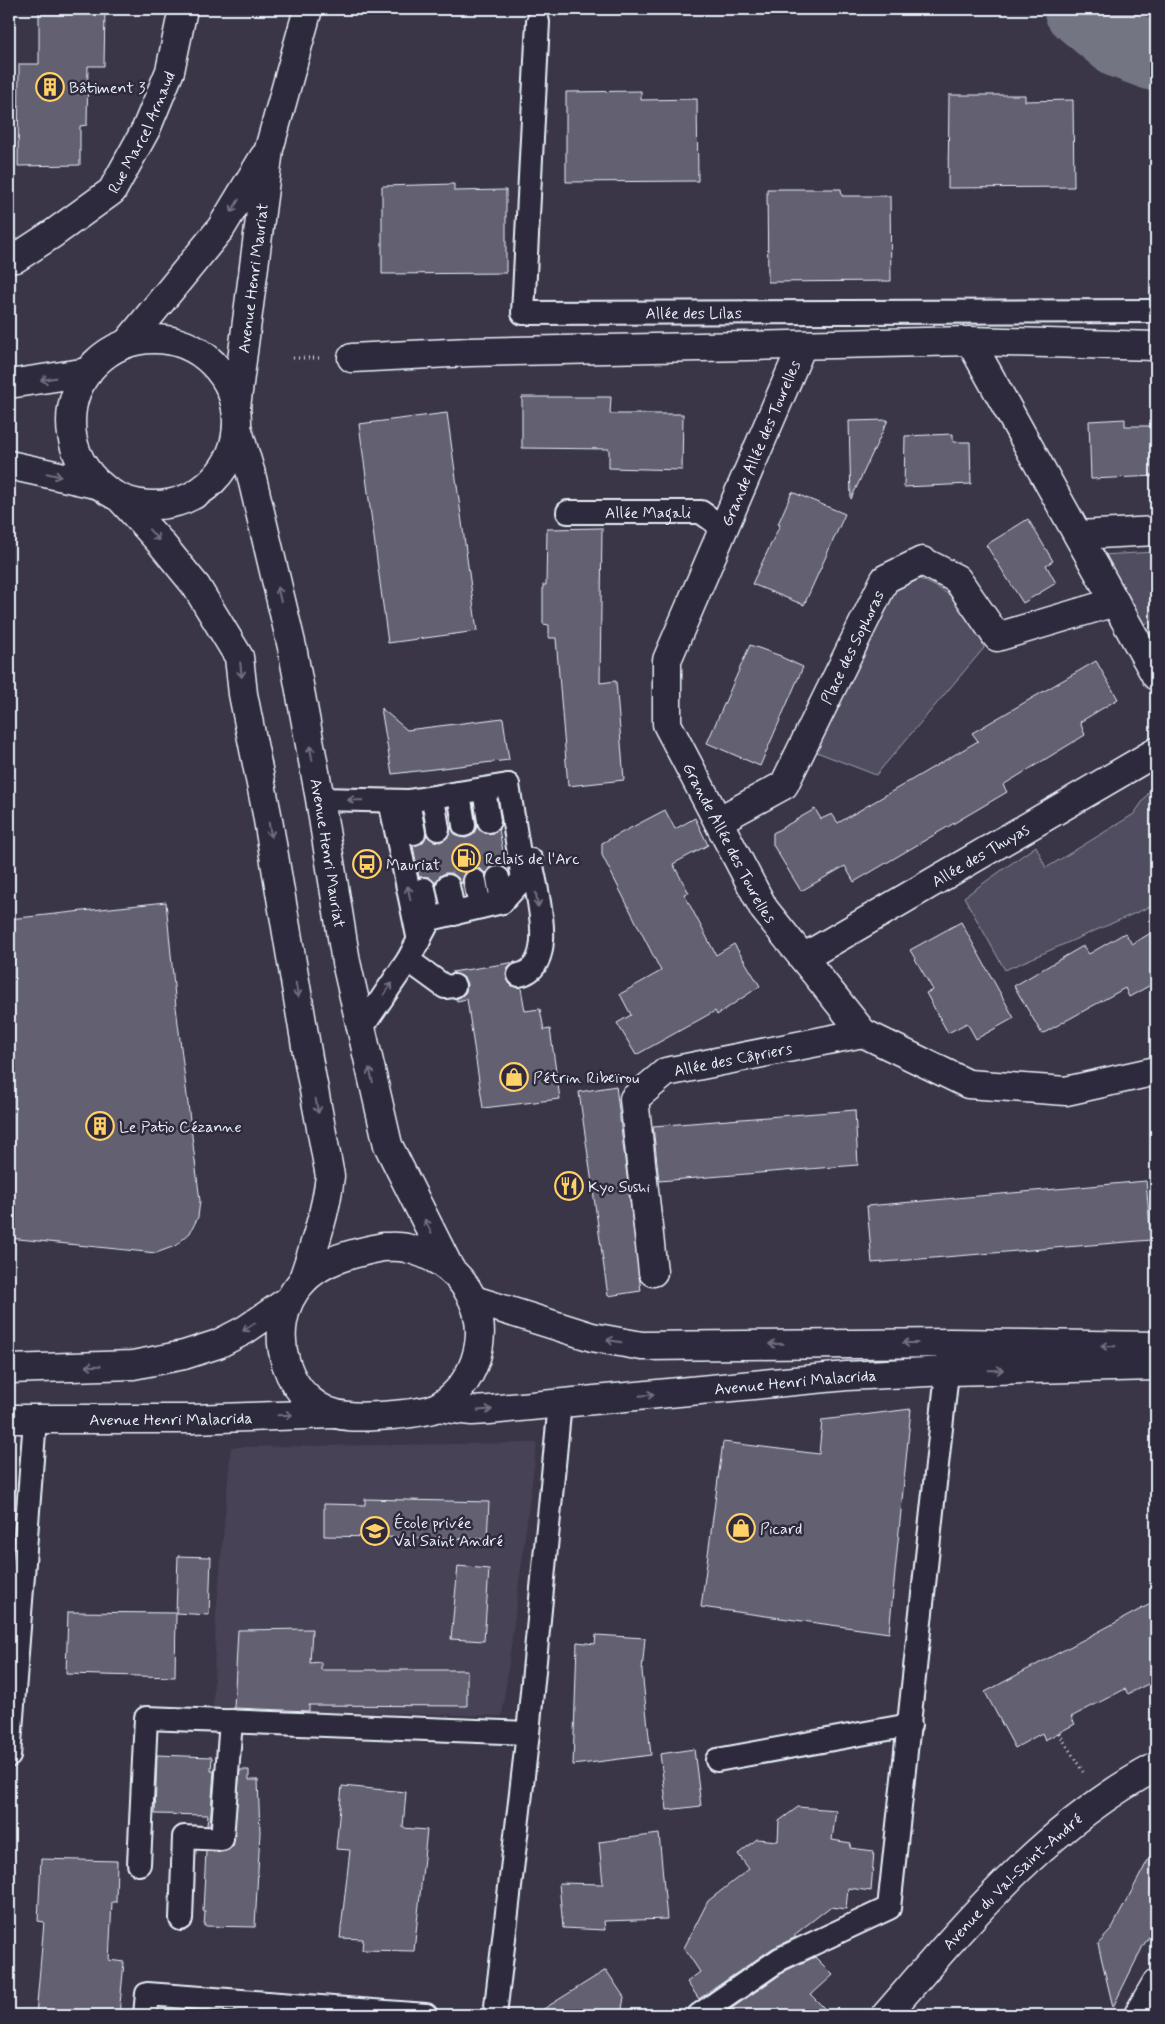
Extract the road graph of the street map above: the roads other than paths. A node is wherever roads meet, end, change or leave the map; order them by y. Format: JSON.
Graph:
{"nodes":[{"id":1,"x":183,"y":9,"type":"edge"},
{"id":2,"x":308,"y":9,"type":"edge"},
{"id":3,"x":538,"y":22,"type":"dead end"},
{"id":4,"x":269,"y":149,"type":"junction"},
{"id":5,"x":9,"y":259,"type":"edge"},
{"id":6,"x":1156,"y":311,"type":"edge"},
{"id":7,"x":970,"y":341,"type":"junction"},
{"id":8,"x":127,"y":343,"type":"junction"},
{"id":9,"x":802,"y":346,"type":"junction"},
{"id":10,"x":1156,"y":346,"type":"edge"},
{"id":11,"x":352,"y":358,"type":"dead end"},
{"id":12,"x":88,"y":372,"type":"junction"},
{"id":13,"x":9,"y":384,"type":"edge"},
{"id":14,"x":237,"y":417,"type":"junction"},
{"id":15,"x":9,"y":465,"type":"edge"},
{"id":16,"x":110,"y":492,"type":"junction"},
{"id":17,"x":568,"y":512,"type":"dead end"},
{"id":18,"x":723,"y":528,"type":"junction"},
{"id":19,"x":1156,"y":531,"type":"edge"},
{"id":20,"x":1078,"y":535,"type":"junction"},
{"id":21,"x":1115,"y":602,"type":"junction"},
{"id":22,"x":1156,"y":676,"type":"edge"},
{"id":23,"x":1156,"y":752,"type":"edge"},
{"id":24,"x":508,"y":785,"type":"junction"},
{"id":25,"x":484,"y":790,"type":"junction"},
{"id":26,"x":459,"y":793,"type":"junction"},
{"id":27,"x":433,"y":798,"type":"junction"},
{"id":28,"x":320,"y":799,"type":"junction"},
{"id":29,"x":399,"y":801,"type":"junction"},
{"id":30,"x":489,"y":821,"type":"dead end"},
{"id":31,"x":718,"y":822,"type":"junction"},
{"id":32,"x":464,"y":825,"type":"dead end"},
{"id":33,"x":438,"y":829,"type":"dead end"},
{"id":34,"x":414,"y":833,"type":"dead end"},
{"id":35,"x":498,"y":878,"type":"dead end"},
{"id":36,"x":476,"y":881,"type":"dead end"},
{"id":37,"x":448,"y":886,"type":"dead end"},
{"id":38,"x":424,"y":890,"type":"dead end"},
{"id":39,"x":491,"y":905,"type":"junction"},
{"id":40,"x":454,"y":914,"type":"junction"},
{"id":41,"x":430,"y":919,"type":"junction"},
{"id":42,"x":413,"y":951,"type":"junction"},
{"id":43,"x":803,"y":958,"type":"junction"},
{"id":44,"x":519,"y":975,"type":"dead end"},
{"id":45,"x":454,"y":986,"type":"dead end"},
{"id":46,"x":361,"y":1029,"type":"junction"},
{"id":47,"x":863,"y":1033,"type":"junction"},
{"id":48,"x":1156,"y":1071,"type":"edge"},
{"id":49,"x":450,"y":1269,"type":"junction"},
{"id":50,"x":653,"y":1272,"type":"dead end"},
{"id":51,"x":296,"y":1291,"type":"junction"},
{"id":52,"x":474,"y":1300,"type":"junction"},
{"id":53,"x":950,"y":1343,"type":"junction"},
{"id":54,"x":1156,"y":1346,"type":"edge"},
{"id":55,"x":1156,"y":1366,"type":"edge"},
{"id":56,"x":9,"y":1369,"type":"edge"},
{"id":57,"x":948,"y":1371,"type":"junction"},
{"id":58,"x":560,"y":1403,"type":"junction"},
{"id":59,"x":437,"y":1407,"type":"junction"},
{"id":60,"x":334,"y":1414,"type":"junction"},
{"id":61,"x":22,"y":1419,"type":"edge"},
{"id":62,"x":231,"y":1722,"type":"junction"},
{"id":63,"x":910,"y":1725,"type":"junction"},
{"id":64,"x":528,"y":1733,"type":"junction"},
{"id":65,"x":9,"y":1756,"type":"edge"},
{"id":66,"x":717,"y":1760,"type":"dead end"},
{"id":67,"x":1156,"y":1767,"type":"edge"},
{"id":68,"x":139,"y":1864,"type":"dead end"},
{"id":69,"x":181,"y":1919,"type":"dead end"},
{"id":70,"x":1156,"y":1984,"type":"edge"},
{"id":71,"x":145,"y":2015,"type":"edge"},
{"id":72,"x":426,"y":2015,"type":"edge"},
{"id":73,"x":495,"y":2015,"type":"edge"},
{"id":74,"x":699,"y":2015,"type":"edge"},
{"id":75,"x":886,"y":2015,"type":"edge"},
{"id":76,"x":1138,"y":2015,"type":"edge"}],
"edges":[{"from":1,"to":5,"type":"main road","name":"Rue Marcel Arnaud"},
{"from":2,"to":4,"type":"main road","name":"Avenue Henri Mauriat"},
{"from":3,"to":6,"type":"lane","name":"Allée des Lilas"},
{"from":4,"to":8,"type":"main road","name":"Avenue Henri Mauriat","one_way":true},
{"from":4,"to":14,"type":"main road","name":"Avenue Henri Mauriat"},
{"from":7,"to":9,"type":"main road"},
{"from":7,"to":10,"type":"main road"},
{"from":7,"to":20,"type":"main road"},
{"from":8,"to":12,"type":"main road"},
{"from":8,"to":14,"type":"main road"},
{"from":9,"to":11,"type":"main road"},
{"from":9,"to":18,"type":"main road","name":"Grande Allée des Tourelles"},
{"from":12,"to":13,"type":"main road","one_way":true},
{"from":12,"to":16,"type":"main road"},
{"from":14,"to":16,"type":"main road"},
{"from":28,"to":14,"type":"main road","name":"Avenue Henri Mauriat","one_way":true},
{"from":15,"to":16,"type":"main road","one_way":true},
{"from":16,"to":51,"type":"main road","one_way":true},
{"from":17,"to":18,"type":"lane","name":"Allée Magali"},
{"from":18,"to":31,"type":"main road","name":"Grande Allée des Tourelles"},
{"from":19,"to":20,"type":"main road"},
{"from":20,"to":21,"type":"main road"},
{"from":21,"to":22,"type":"main road"},
{"from":21,"to":31,"type":"main road","name":"Place des Sophoras"},
{"from":23,"to":43,"type":"main road","name":"Allée des Thuyas"},
{"from":24,"to":25,"type":"lane"},
{"from":24,"to":39,"type":"lane"},
{"from":24,"to":44,"type":"lane","one_way":true},
{"from":25,"to":26,"type":"lane"},
{"from":25,"to":30,"type":"lane"},
{"from":26,"to":27,"type":"lane"},
{"from":26,"to":32,"type":"lane"},
{"from":27,"to":29,"type":"lane"},
{"from":27,"to":33,"type":"lane"},
{"from":29,"to":28,"type":"lane","one_way":true},
{"from":28,"to":46,"type":"main road","name":"Avenue Henri Mauriat"},
{"from":29,"to":34,"type":"lane"},
{"from":42,"to":29,"type":"lane","one_way":true},
{"from":31,"to":43,"type":"main road","name":"Grande Allée des Tourelles"},
{"from":35,"to":39,"type":"lane"},
{"from":36,"to":39,"type":"lane"},
{"from":37,"to":40,"type":"lane"},
{"from":38,"to":41,"type":"lane"},
{"from":39,"to":40,"type":"lane"},
{"from":40,"to":41,"type":"lane"},
{"from":41,"to":42,"type":"lane"},
{"from":42,"to":45,"type":"lane"},
{"from":46,"to":42,"type":"lane","one_way":true},
{"from":43,"to":47,"type":"main road","name":"Grande Allée des Tourelles"},
{"from":49,"to":46,"type":"main road","name":"Avenue Henri Mauriat","one_way":true},
{"from":47,"to":48,"type":"main road","name":"Grande Allée des Tourelles"},
{"from":47,"to":50,"type":"main road","name":"Allée des Câpriers"},
{"from":49,"to":51,"type":"main road"},
{"from":49,"to":52,"type":"main road"},
{"from":51,"to":56,"type":"main road","one_way":true},
{"from":51,"to":60,"type":"main road"},
{"from":53,"to":52,"type":"main road","name":"Avenue Henri Malacrida","one_way":true},
{"from":52,"to":59,"type":"main road"},
{"from":54,"to":53,"type":"main road","name":"Avenue Henri Malacrida","one_way":true},
{"from":53,"to":57,"type":"lane"},
{"from":57,"to":55,"type":"main road","name":"Avenue Henri Malacrida","one_way":true},
{"from":58,"to":57,"type":"main road","name":"Avenue Henri Malacrida","one_way":true},
{"from":57,"to":63,"type":"lane"},
{"from":59,"to":58,"type":"main road","name":"Avenue Henri Malacrida","one_way":true},
{"from":58,"to":64,"type":"lane"},
{"from":59,"to":60,"type":"main road","name":"Avenue Henri Malacrida"},
{"from":61,"to":60,"type":"main road","name":"Avenue Henri Malacrida","one_way":true},
{"from":61,"to":65,"type":"lane"},
{"from":62,"to":64,"type":"lane"},
{"from":62,"to":68,"type":"lane"},
{"from":62,"to":69,"type":"lane"},
{"from":63,"to":66,"type":"lane"},
{"from":63,"to":74,"type":"lane"},
{"from":64,"to":73,"type":"lane"},
{"from":67,"to":75,"type":"main road","name":"Avenue du Val-Saint-André"},
{"from":70,"to":76,"type":"main road"},
{"from":71,"to":72,"type":"lane"}]}
